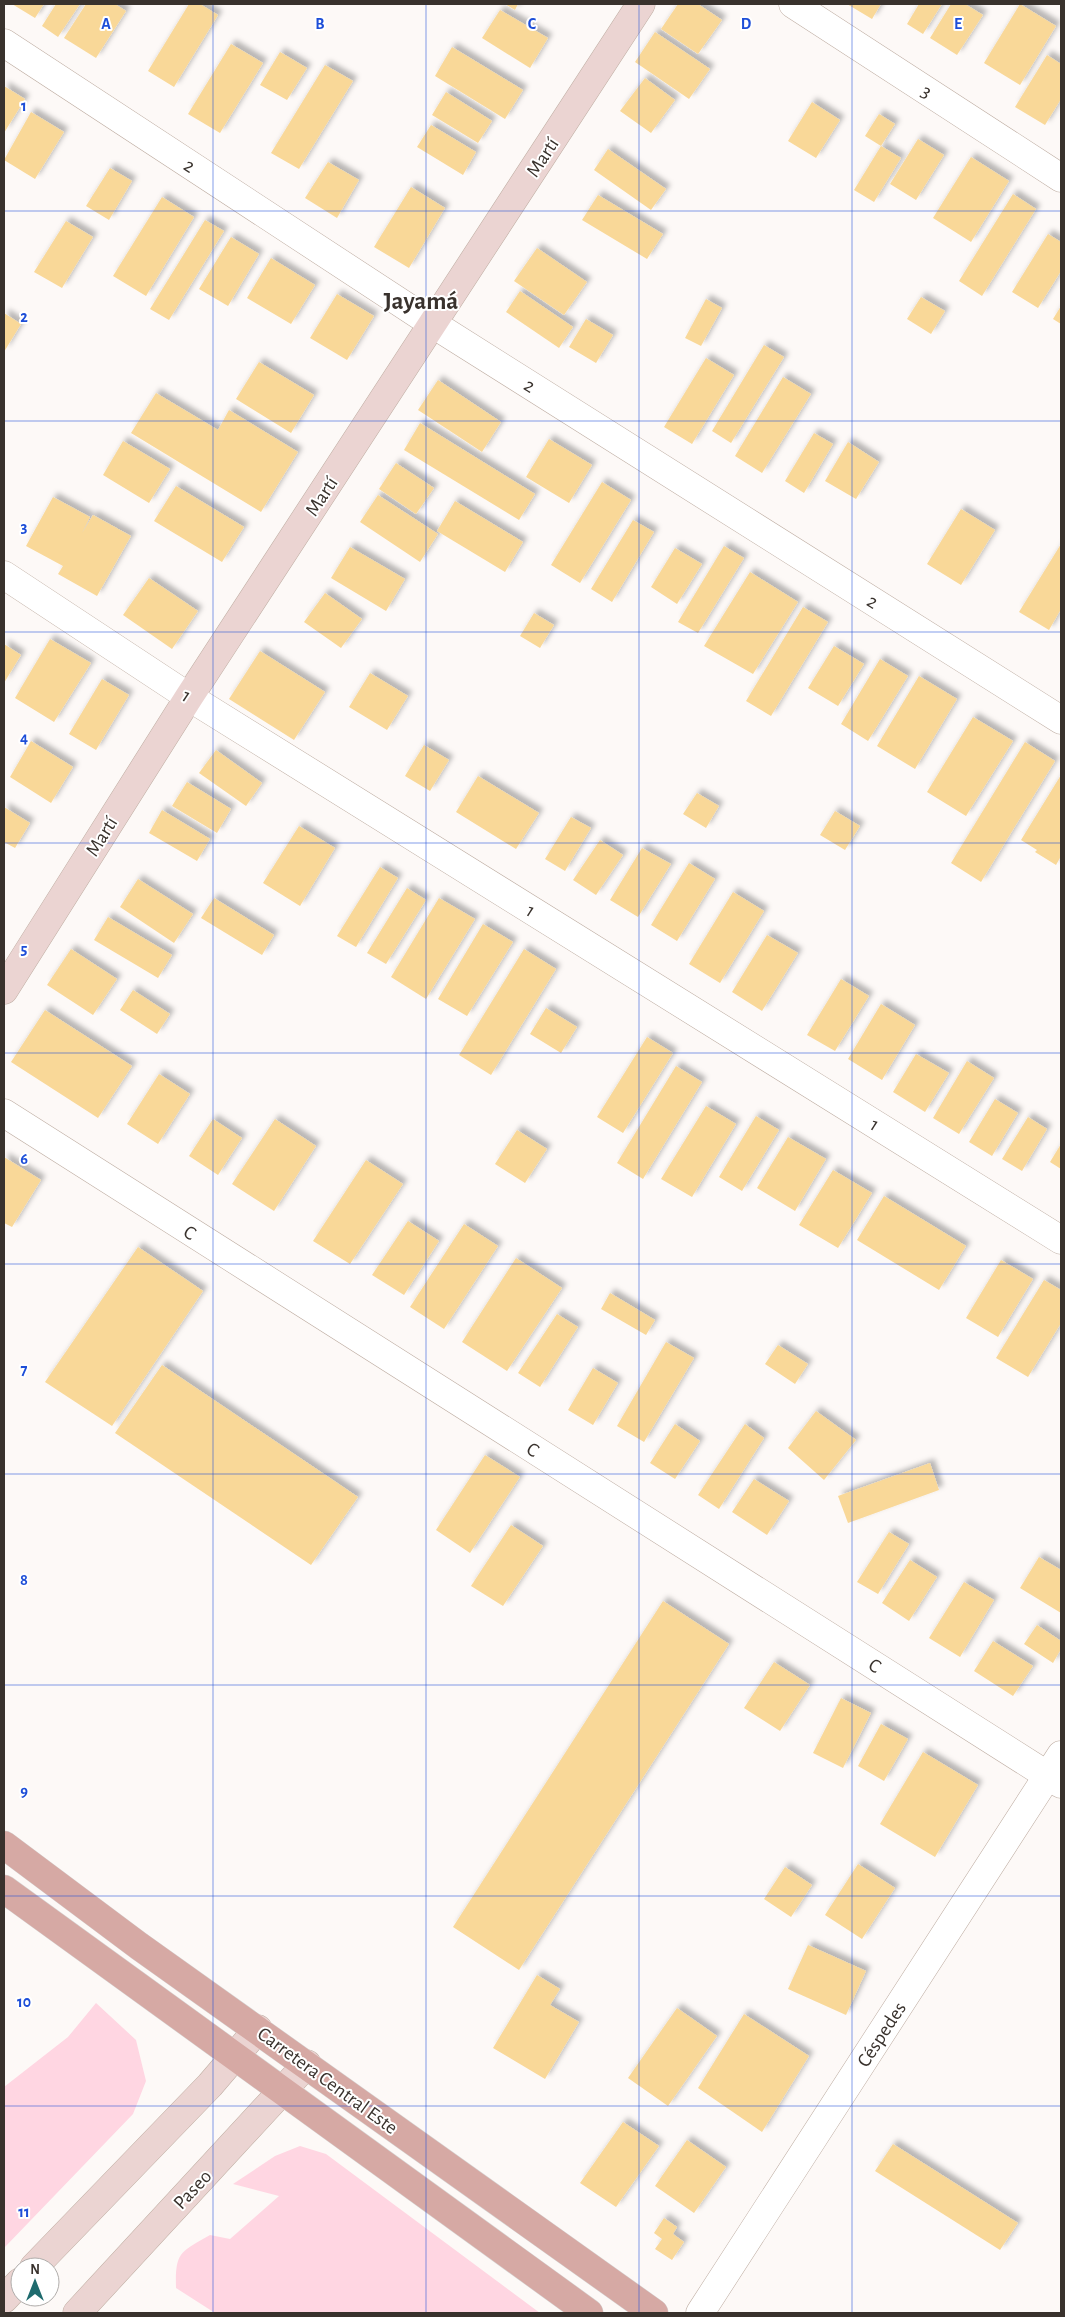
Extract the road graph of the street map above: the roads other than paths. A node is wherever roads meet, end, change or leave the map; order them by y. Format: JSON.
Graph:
{"nodes":[{"id":1,"x":641,"y":4,"type":"edge"},
{"id":2,"x":793,"y":4,"type":"edge"},
{"id":3,"x":4,"y":43,"type":"edge"},
{"id":4,"x":1061,"y":178,"type":"edge"},
{"id":5,"x":433,"y":324,"type":"junction"},
{"id":6,"x":4,"y":575,"type":"edge"},
{"id":7,"x":189,"y":697,"type":"junction"},
{"id":8,"x":1061,"y":720,"type":"edge"},
{"id":9,"x":4,"y":990,"type":"edge"},
{"id":10,"x":4,"y":1113,"type":"edge"},
{"id":11,"x":1061,"y":1240,"type":"edge"},
{"id":12,"x":1057,"y":1772,"type":"edge"},
{"id":13,"x":4,"y":1845,"type":"edge"},
{"id":14,"x":4,"y":1890,"type":"edge"},
{"id":15,"x":258,"y":2029,"type":"junction"},
{"id":16,"x":235,"y":2057,"type":"junction"},
{"id":17,"x":308,"y":2064,"type":"junction"},
{"id":18,"x":283,"y":2092,"type":"junction"},
{"id":19,"x":44,"y":2257,"type":"edge"},
{"id":20,"x":77,"y":2313,"type":"edge"},
{"id":21,"x":588,"y":2313,"type":"edge"},
{"id":22,"x":654,"y":2313,"type":"edge"},
{"id":23,"x":700,"y":2313,"type":"edge"}],
"edges":[{"from":1,"to":5,"type":"street","name":"Martí"},
{"from":2,"to":4,"type":"street","name":"3"},
{"from":3,"to":5,"type":"street","name":"2"},
{"from":5,"to":7,"type":"street","name":"Martí"},
{"from":5,"to":8,"type":"street","name":"2"},
{"from":6,"to":7,"type":"street","name":"1"},
{"from":7,"to":9,"type":"street","name":"Martí"},
{"from":7,"to":11,"type":"street","name":"1"},
{"from":10,"to":12,"type":"street","name":"C"},
{"from":12,"to":23,"type":"street","name":"Céspedes"},
{"from":13,"to":15,"type":"main road","name":"Carretera Central Este"},
{"from":14,"to":16,"type":"main road","name":"Carretera Central Este"},
{"from":15,"to":16,"type":"street"},
{"from":15,"to":17,"type":"main road","name":"Carretera Central Este"},
{"from":16,"to":18,"type":"main road","name":"Carretera Central Este"},
{"from":16,"to":19,"type":"street"},
{"from":17,"to":18,"type":"street","name":"Paseo"},
{"from":17,"to":22,"type":"main road","name":"Carretera Central Este"},
{"from":18,"to":20,"type":"street","name":"Paseo"},
{"from":18,"to":21,"type":"main road","name":"Carretera Central Este"}]}
